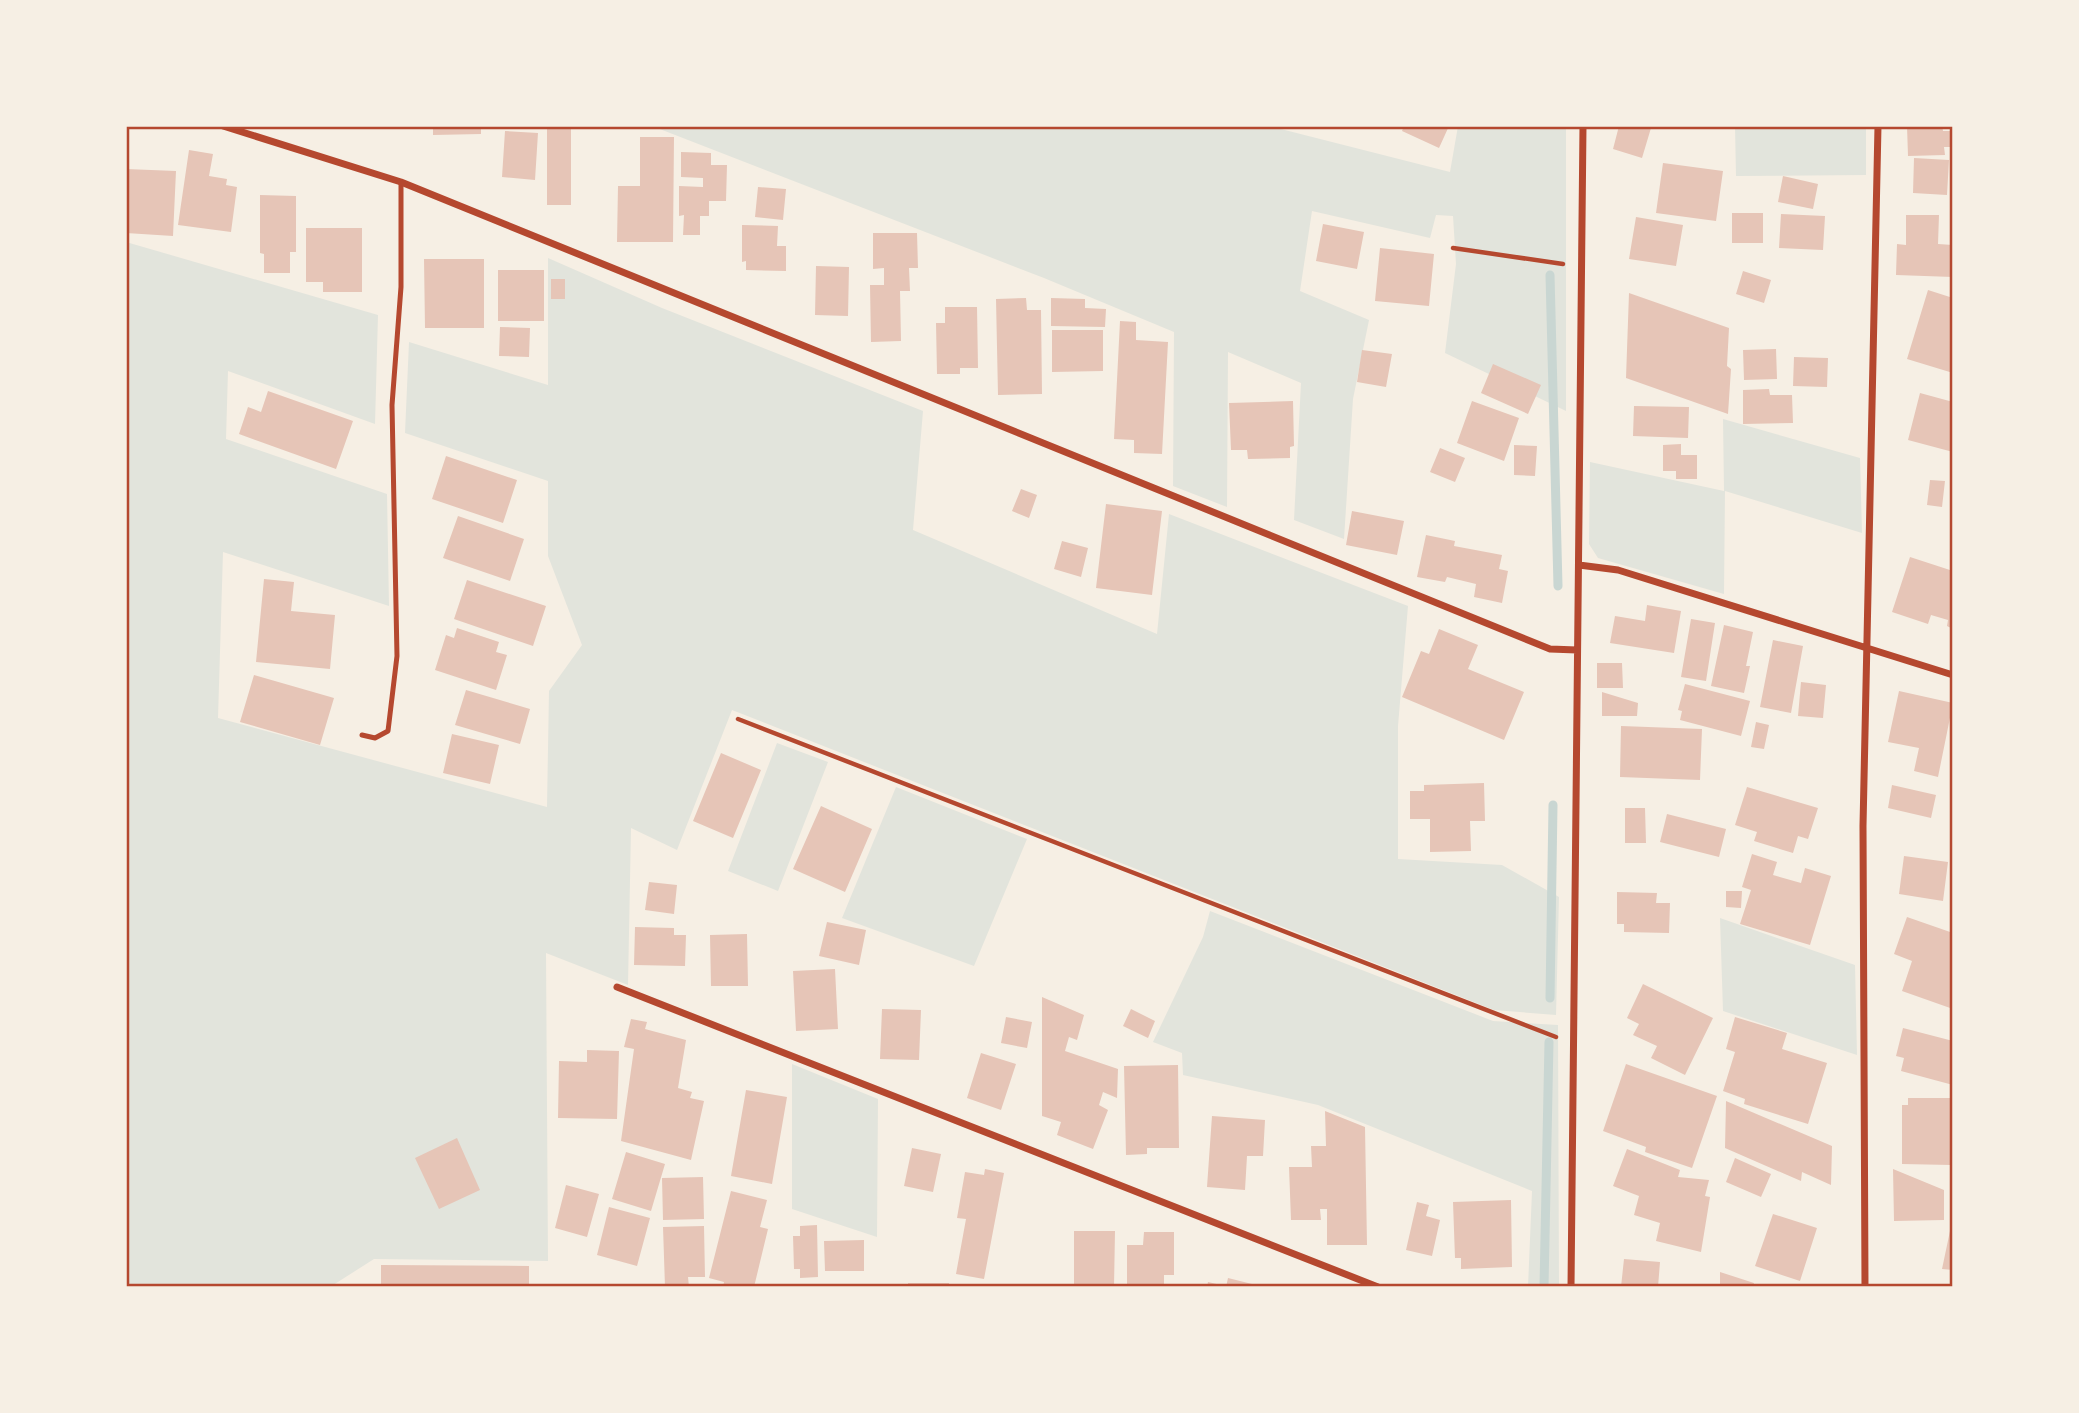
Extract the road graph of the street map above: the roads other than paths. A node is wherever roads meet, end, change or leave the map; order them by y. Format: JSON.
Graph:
{"nodes":[{"id":1,"x":223,"y":126,"type":"edge"},
{"id":2,"x":1583,"y":126,"type":"edge"},
{"id":3,"x":1878,"y":126,"type":"edge"},
{"id":4,"x":401,"y":182,"type":"junction"},
{"id":5,"x":1579,"y":565,"type":"junction"},
{"id":6,"x":1867,"y":648,"type":"junction"},
{"id":7,"x":1577,"y":650,"type":"junction"},
{"id":8,"x":1953,"y":675,"type":"edge"},
{"id":9,"x":362,"y":735,"type":"dead end"},
{"id":10,"x":617,"y":987,"type":"dead end"},
{"id":11,"x":1378,"y":1287,"type":"edge"},
{"id":12,"x":1571,"y":1287,"type":"edge"},
{"id":13,"x":1865,"y":1287,"type":"edge"}],
"edges":[{"from":1,"to":4,"type":"street"},
{"from":2,"to":5,"type":"street"},
{"from":3,"to":6,"type":"street"},
{"from":4,"to":7,"type":"street"},
{"from":4,"to":9,"type":"lane"},
{"from":5,"to":6,"type":"street"},
{"from":5,"to":7,"type":"street"},
{"from":6,"to":8,"type":"street"},
{"from":6,"to":13,"type":"street"},
{"from":7,"to":12,"type":"street"},
{"from":10,"to":11,"type":"street"}]}
